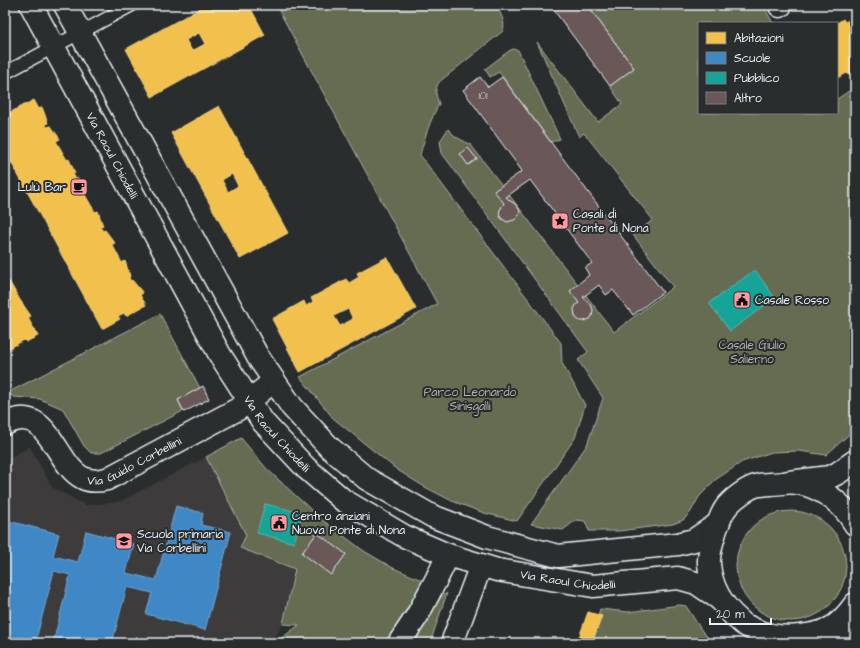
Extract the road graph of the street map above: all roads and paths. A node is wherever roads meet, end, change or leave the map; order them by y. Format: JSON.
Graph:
{"nodes":[{"id":1,"x":31,"y":5,"type":"edge"},
{"id":2,"x":65,"y":5,"type":"edge"},
{"id":3,"x":132,"y":5,"type":"edge"},
{"id":4,"x":80,"y":33,"type":"junction"},
{"id":5,"x":53,"y":47,"type":"junction"},
{"id":6,"x":5,"y":73,"type":"edge"},
{"id":7,"x":274,"y":381,"type":"junction"},
{"id":8,"x":249,"y":401,"type":"junction"},
{"id":9,"x":5,"y":424,"type":"edge"},
{"id":10,"x":855,"y":461,"type":"edge"},
{"id":11,"x":790,"y":482,"type":"junction"},
{"id":12,"x":718,"y":524,"type":"junction"},
{"id":13,"x":855,"y":524,"type":"edge"},
{"id":14,"x":448,"y":555,"type":"junction"},
{"id":15,"x":481,"y":566,"type":"junction"},
{"id":16,"x":721,"y":600,"type":"junction"},
{"id":17,"x":850,"y":611,"type":"edge"},
{"id":18,"x":796,"y":640,"type":"edge"},
{"id":19,"x":399,"y":643,"type":"edge"},
{"id":20,"x":452,"y":643,"type":"edge"},
{"id":21,"x":844,"y":643,"type":"edge"}],
"edges":[{"from":1,"to":5,"type":"main road","name":"Via Raoul Chiodelli"},
{"from":2,"to":4,"type":"main road","name":"Via Raoul Chiodelli"},
{"from":3,"to":4,"type":"lane"},
{"from":4,"to":5,"type":"lane"},
{"from":4,"to":7,"type":"main road","name":"Via Raoul Chiodelli"},
{"from":5,"to":6,"type":"lane"},
{"from":5,"to":8,"type":"main road","name":"Via Raoul Chiodelli"},
{"from":7,"to":8,"type":"main road","name":"Via Guido Corbellini"},
{"from":7,"to":12,"type":"main road","name":"Via Raoul Chiodelli"},
{"from":8,"to":9,"type":"main road","name":"Via Guido Corbellini"},
{"from":8,"to":14,"type":"main road","name":"Via Raoul Chiodelli"},
{"from":10,"to":11,"type":"main road"},
{"from":11,"to":12,"type":"main road"},
{"from":11,"to":13,"type":"main road"},
{"from":12,"to":16,"type":"main road"},
{"from":14,"to":15,"type":"main road","name":"Via Raoul Chiodelli"},
{"from":14,"to":19,"type":"main road"},
{"from":15,"to":16,"type":"main road","name":"Via Raoul Chiodelli"},
{"from":15,"to":20,"type":"main road"},
{"from":16,"to":18,"type":"main road"},
{"from":17,"to":18,"type":"main road"},
{"from":17,"to":21,"type":"main road"}]}
